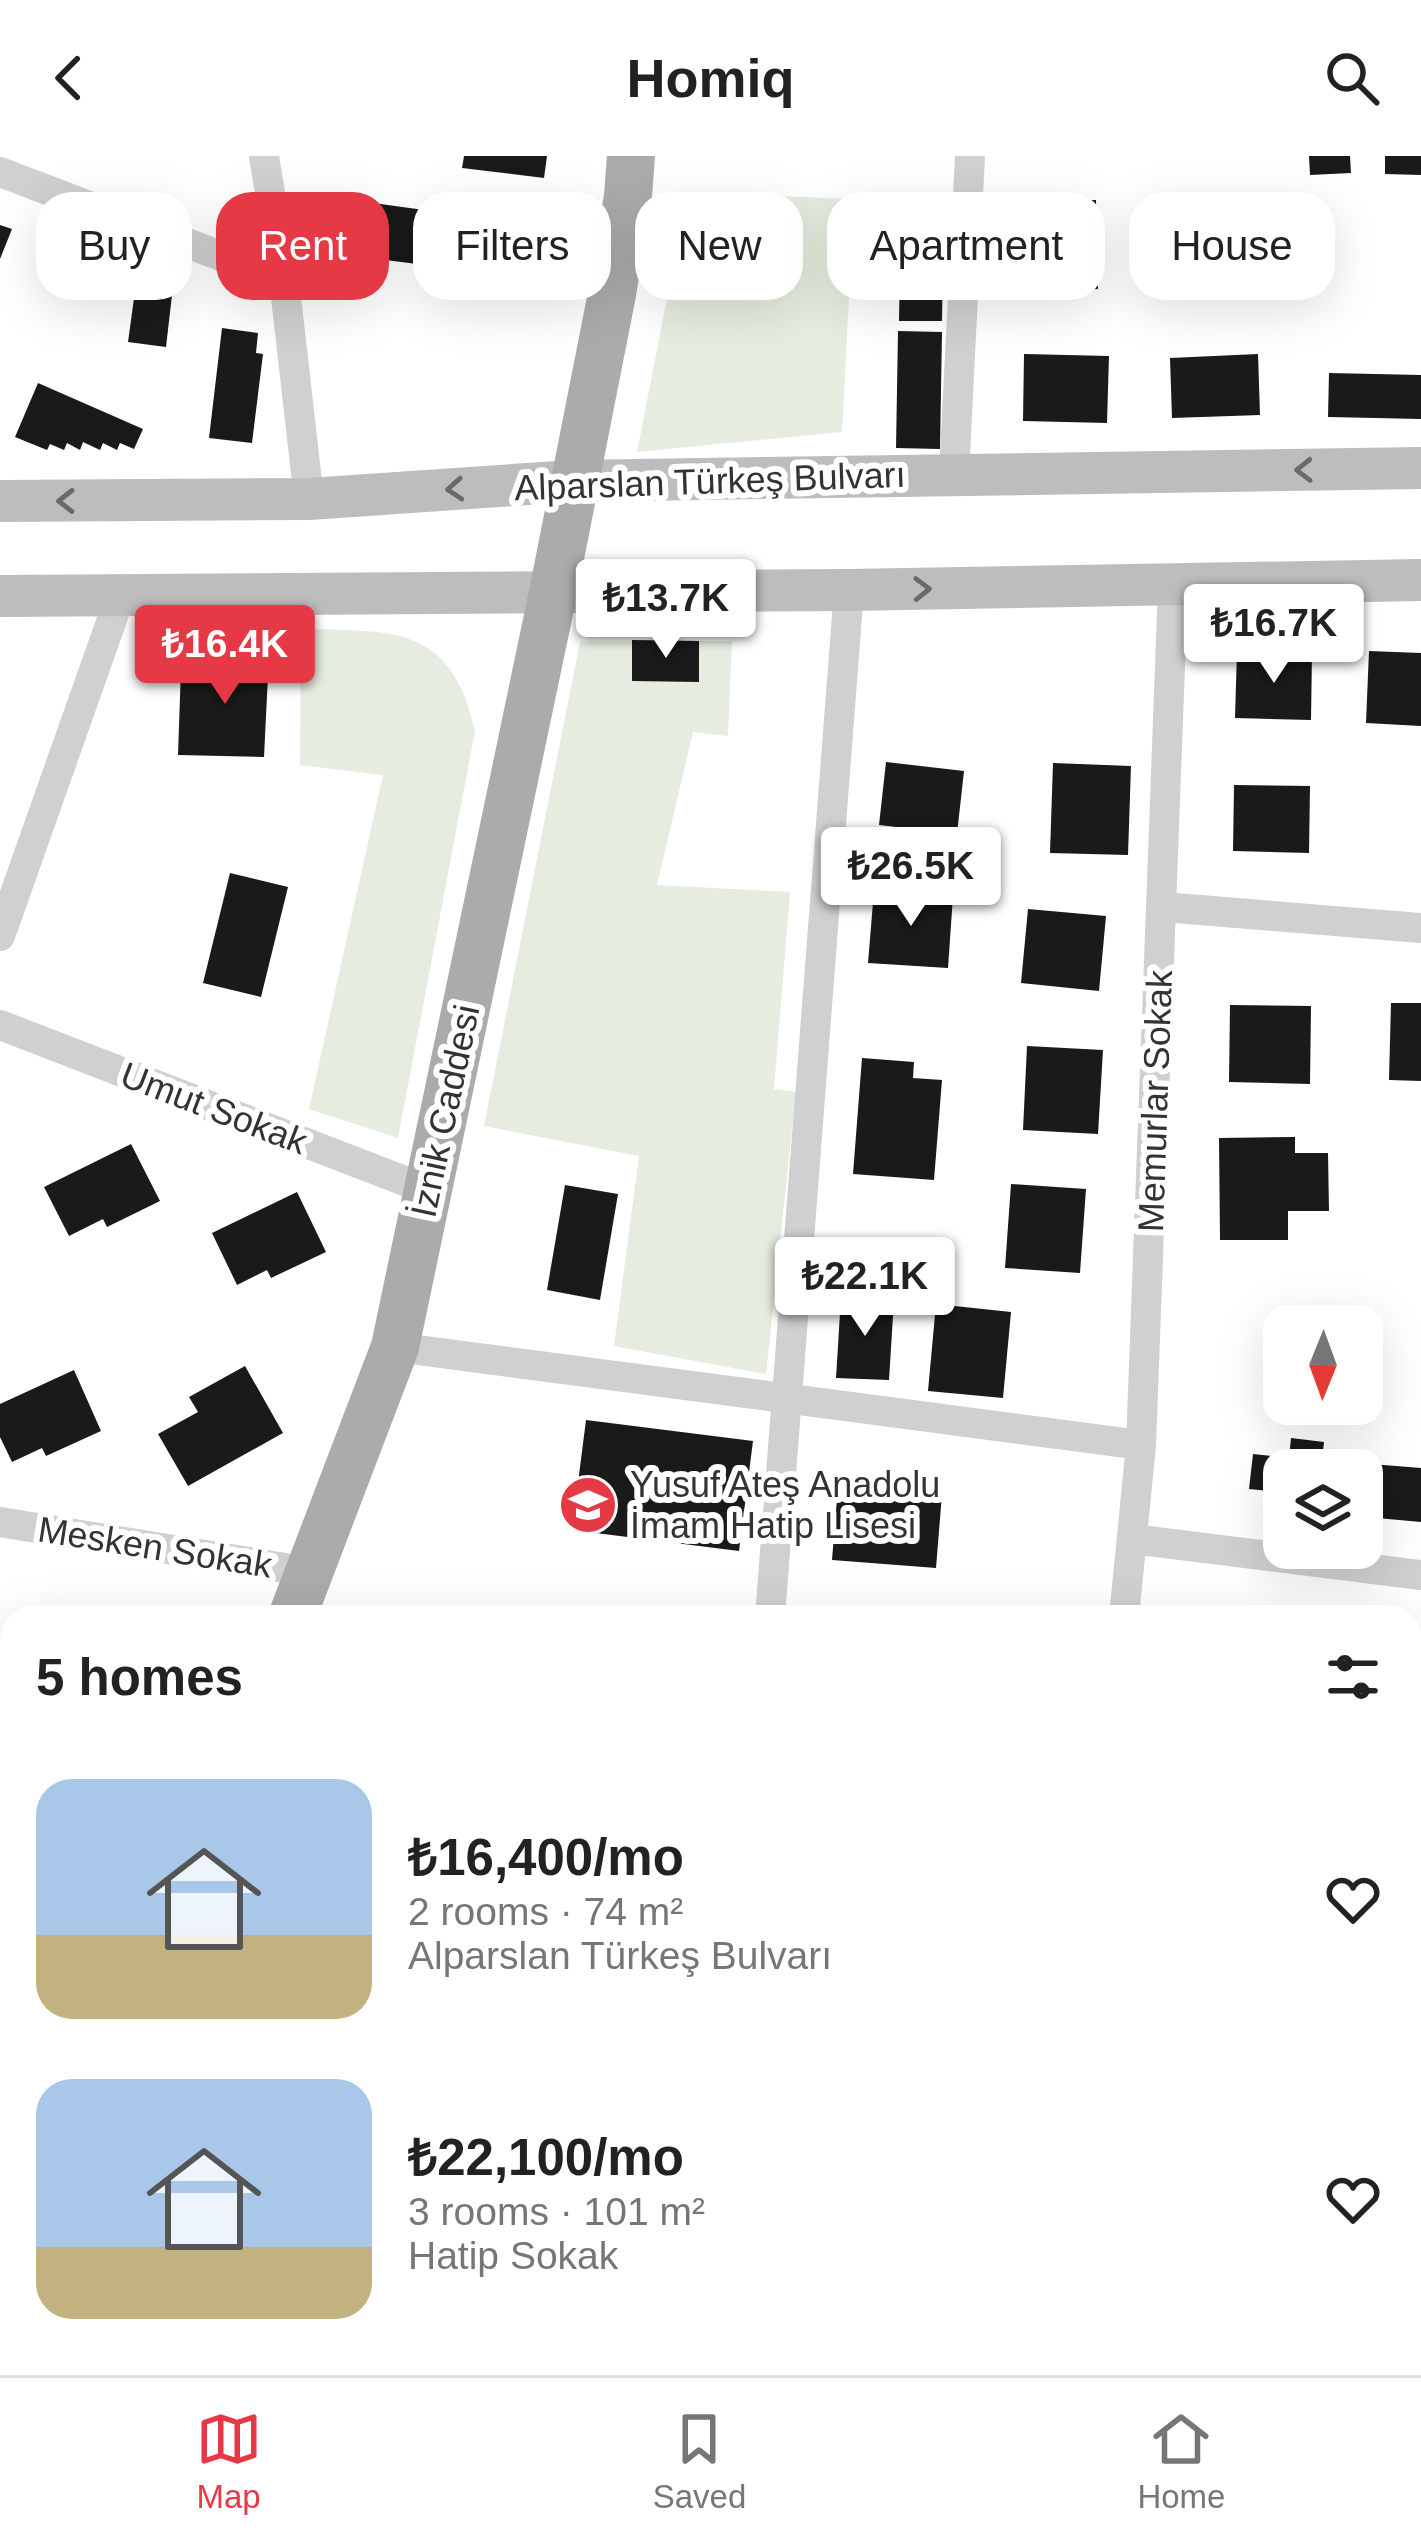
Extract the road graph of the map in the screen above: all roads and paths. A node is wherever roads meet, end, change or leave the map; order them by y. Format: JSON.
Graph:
{"nodes":[{"id":1,"x":264,"y":156,"type":"edge"},
{"id":2,"x":631,"y":156,"type":"edge"},
{"id":3,"x":970,"y":156,"type":"edge"},
{"id":4,"x":0,"y":172,"type":"edge"},
{"id":5,"x":270,"y":192,"type":"edge"},
{"id":6,"x":216,"y":254,"type":"edge"},
{"id":7,"x":286,"y":300,"type":"edge"},
{"id":8,"x":1421,"y":469,"type":"edge"},
{"id":9,"x":954,"y":474,"type":"junction"},
{"id":10,"x":572,"y":482,"type":"junction"},
{"id":11,"x":309,"y":499,"type":"junction"},
{"id":12,"x":0,"y":501,"type":"edge"},
{"id":13,"x":1421,"y":580,"type":"edge"},
{"id":14,"x":1173,"y":584,"type":"junction"},
{"id":15,"x":849,"y":590,"type":"junction"},
{"id":16,"x":553,"y":593,"type":"junction"},
{"id":17,"x":121,"y":594,"type":"junction"},
{"id":18,"x":0,"y":596,"type":"edge"},
{"id":19,"x":1163,"y":907,"type":"junction"},
{"id":20,"x":1421,"y":928,"type":"edge"},
{"id":21,"x":0,"y":936,"type":"edge"},
{"id":22,"x":0,"y":1025,"type":"edge"},
{"id":23,"x":428,"y":1190,"type":"junction"},
{"id":24,"x":394,"y":1347,"type":"junction"},
{"id":25,"x":790,"y":1396,"type":"junction"},
{"id":26,"x":1141,"y":1445,"type":"junction"},
{"id":27,"x":0,"y":1522,"type":"edge"},
{"id":28,"x":1132,"y":1539,"type":"junction"},
{"id":29,"x":310,"y":1572,"type":"junction"},
{"id":30,"x":1421,"y":1575,"type":"edge"},
{"id":31,"x":297,"y":1605,"type":"edge"},
{"id":32,"x":771,"y":1605,"type":"edge"},
{"id":33,"x":1125,"y":1605,"type":"edge"}],
"edges":[{"from":1,"to":5,"type":"street"},
{"from":2,"to":10,"type":"main road","name":"İznik Caddesi"},
{"from":3,"to":9,"type":"street"},
{"from":4,"to":6,"type":"street"},
{"from":7,"to":11,"type":"street"},
{"from":8,"to":9,"type":"main road","name":"Alparslan Türkeş Bulvarı","one_way":true},
{"from":9,"to":10,"type":"main road","name":"Alparslan Türkeş Bulvarı"},
{"from":10,"to":11,"type":"main road","name":"Alparslan Türkeş Bulvarı","one_way":true},
{"from":10,"to":16,"type":"main road","name":"İznik Caddesi"},
{"from":11,"to":12,"type":"main road","name":"Alparslan Türkeş Bulvarı","one_way":true},
{"from":13,"to":14,"type":"main road"},
{"from":15,"to":14,"type":"main road","one_way":true},
{"from":14,"to":19,"type":"street","name":"Memurlar Sokak"},
{"from":15,"to":16,"type":"main road"},
{"from":15,"to":25,"type":"street"},
{"from":16,"to":17,"type":"main road"},
{"from":16,"to":23,"type":"main road","name":"İznik Caddesi"},
{"from":17,"to":18,"type":"main road"},
{"from":17,"to":21,"type":"street"},
{"from":19,"to":20,"type":"street"},
{"from":19,"to":26,"type":"street","name":"Memurlar Sokak"},
{"from":22,"to":23,"type":"street","name":"Umut Sokak"},
{"from":23,"to":24,"type":"main road","name":"İznik Caddesi"},
{"from":24,"to":25,"type":"street"},
{"from":24,"to":29,"type":"main road","name":"İznik Caddesi"},
{"from":25,"to":26,"type":"street"},
{"from":25,"to":32,"type":"street"},
{"from":26,"to":28,"type":"street","name":"Memurlar Sokak"},
{"from":27,"to":29,"type":"street","name":"Mesken Sokak"},
{"from":28,"to":30,"type":"street"},
{"from":28,"to":33,"type":"street","name":"Memurlar Sokak"},
{"from":29,"to":31,"type":"main road","name":"İznik Caddesi"}]}
